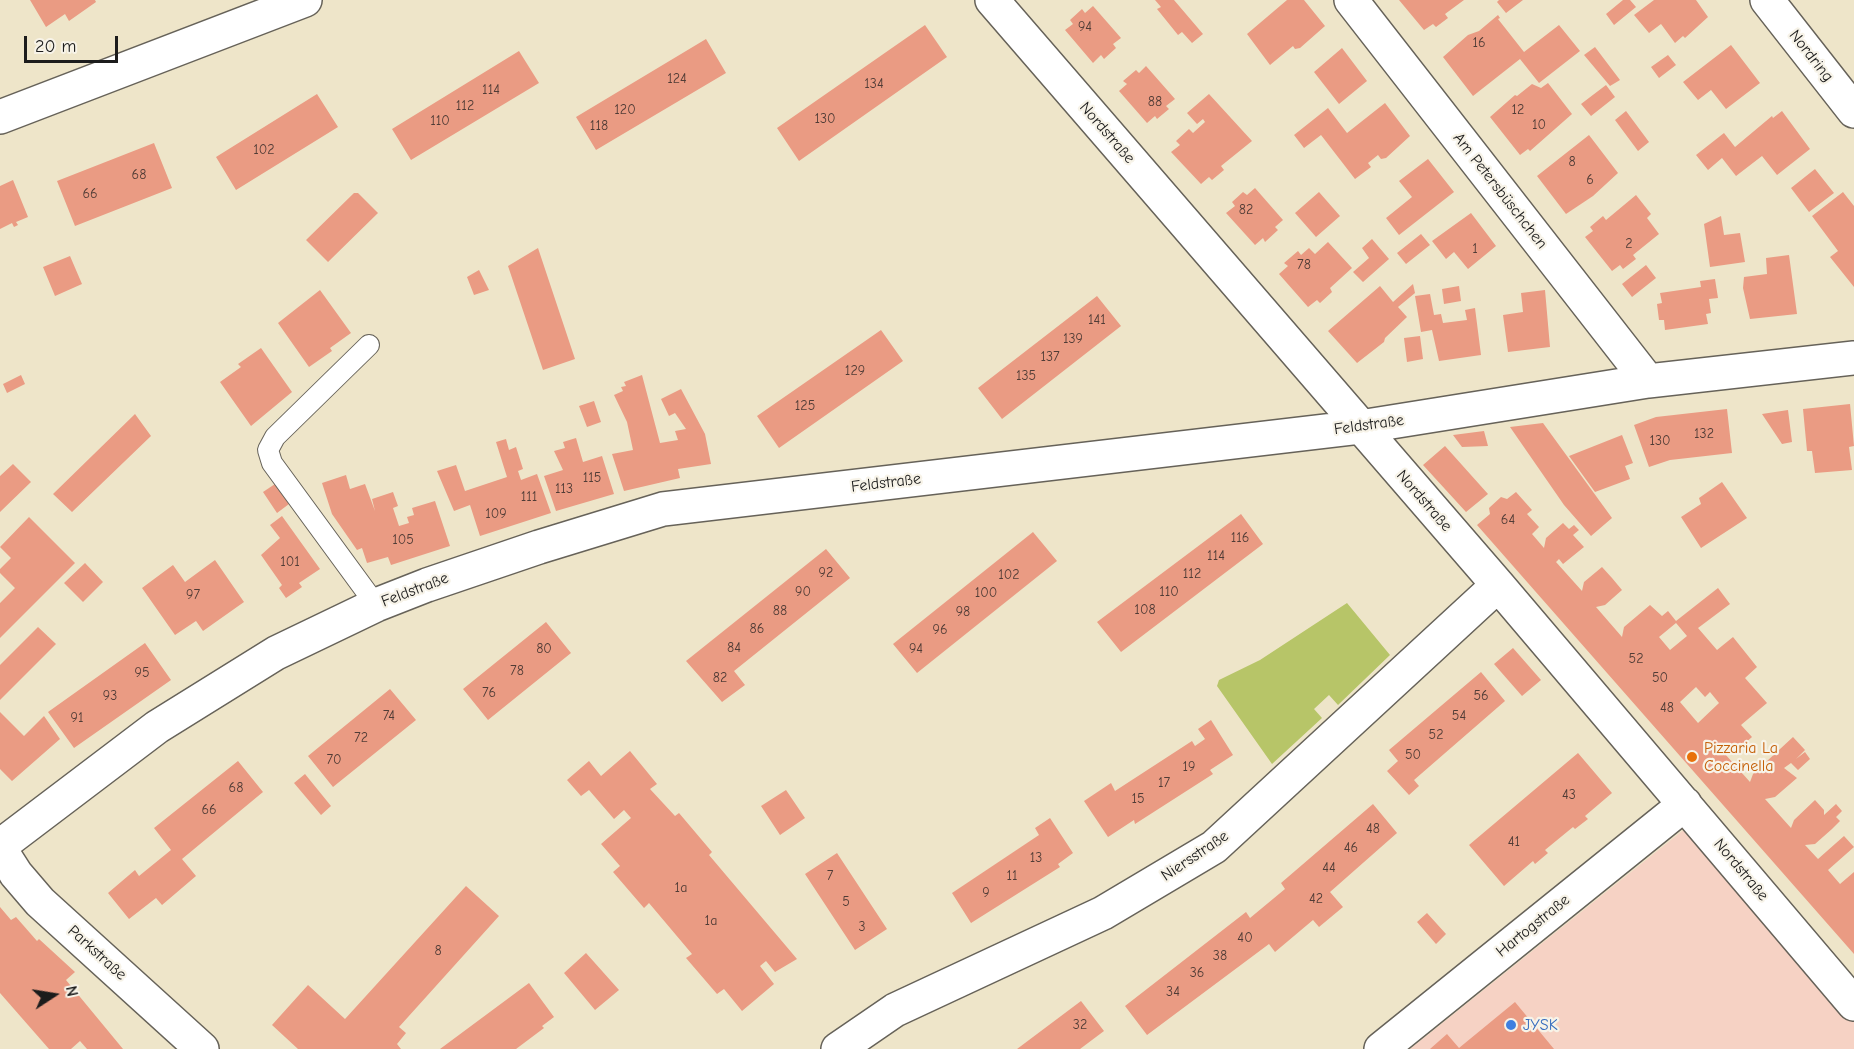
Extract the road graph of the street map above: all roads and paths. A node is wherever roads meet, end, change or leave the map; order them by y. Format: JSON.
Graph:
{"nodes":[{"id":1,"x":305,"y":0,"type":"edge"},
{"id":2,"x":992,"y":0,"type":"edge"},
{"id":3,"x":1351,"y":0,"type":"edge"},
{"id":4,"x":1767,"y":0,"type":"edge"},
{"id":5,"x":1854,"y":111,"type":"edge"},
{"id":6,"x":0,"y":117,"type":"edge"},
{"id":7,"x":369,"y":345,"type":"dead end"},
{"id":8,"x":1854,"y":358,"type":"edge"},
{"id":9,"x":1648,"y":381,"type":"junction"},
{"id":10,"x":1360,"y":427,"type":"junction"},
{"id":11,"x":1498,"y":585,"type":"junction"},
{"id":12,"x":376,"y":605,"type":"junction"},
{"id":13,"x":1685,"y":804,"type":"junction"},
{"id":14,"x":0,"y":848,"type":"edge"},
{"id":15,"x":1854,"y":1004,"type":"edge"},
{"id":16,"x":202,"y":1049,"type":"edge"},
{"id":17,"x":838,"y":1049,"type":"edge"},
{"id":18,"x":1381,"y":1049,"type":"edge"}],
"edges":[{"from":1,"to":6,"type":"street"},
{"from":2,"to":10,"type":"street","name":"Nordstraße"},
{"from":3,"to":9,"type":"street","name":"Am Petersbüschchen"},
{"from":4,"to":5,"type":"street","name":"Nordring"},
{"from":7,"to":12,"type":"lane"},
{"from":8,"to":9,"type":"street","name":"Feldstraße"},
{"from":9,"to":10,"type":"street","name":"Feldstraße"},
{"from":10,"to":11,"type":"street","name":"Nordstraße"},
{"from":10,"to":12,"type":"street","name":"Feldstraße"},
{"from":11,"to":13,"type":"street","name":"Nordstraße"},
{"from":11,"to":17,"type":"street","name":"Niersstraße"},
{"from":12,"to":14,"type":"street","name":"Feldstraße"},
{"from":13,"to":15,"type":"street","name":"Nordstraße"},
{"from":13,"to":18,"type":"street","name":"Hartogstraße"},
{"from":14,"to":16,"type":"street","name":"Parkstraße"}]}
